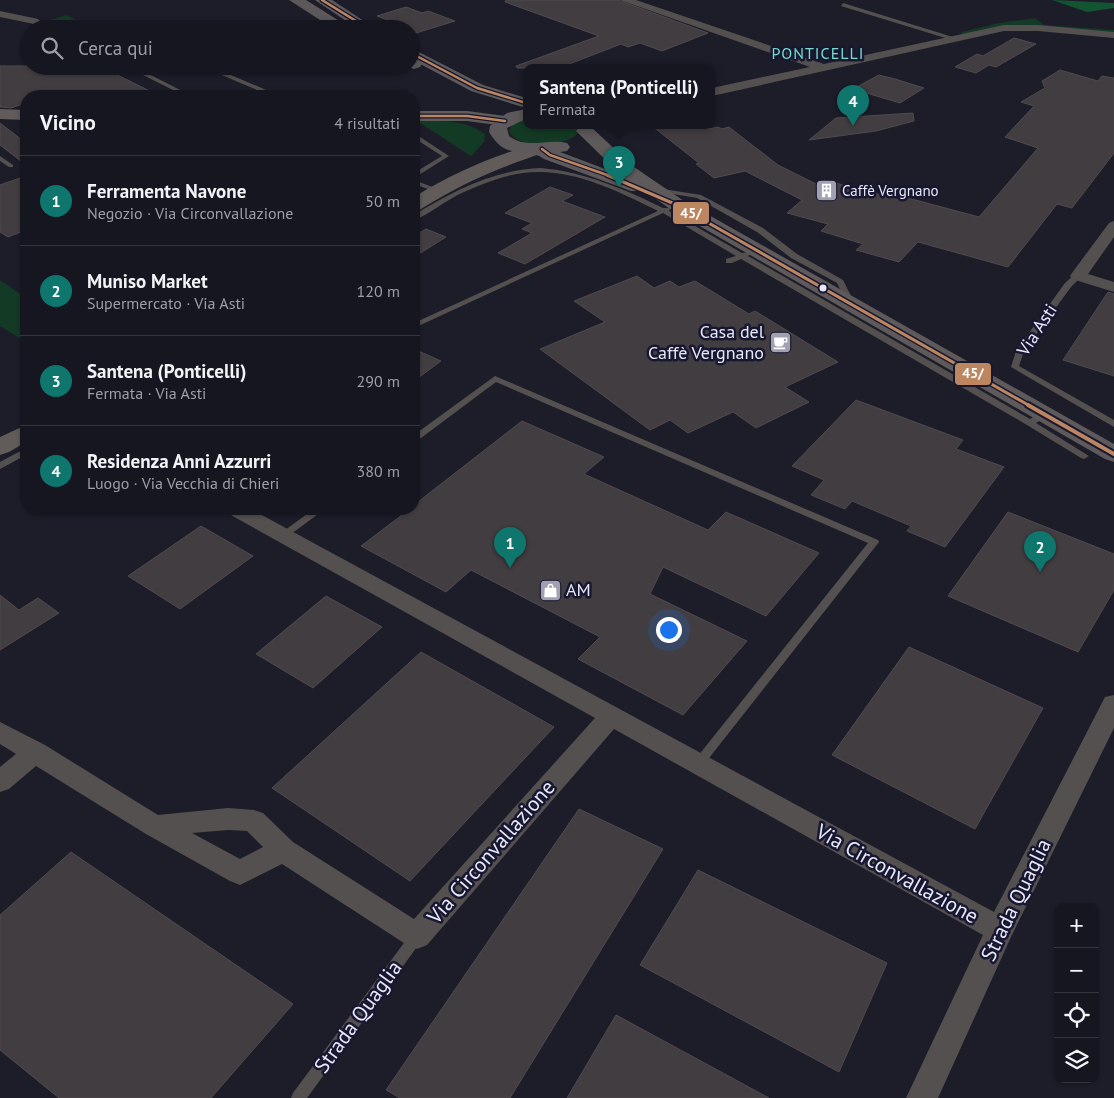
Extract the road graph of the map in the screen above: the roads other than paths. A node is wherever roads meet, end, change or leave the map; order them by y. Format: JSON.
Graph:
{"nodes":[{"id":1,"x":296,"y":0,"type":"edge"},
{"id":2,"x":310,"y":0,"type":"edge"},
{"id":3,"x":625,"y":0,"type":"edge"},
{"id":4,"x":326,"y":2,"type":"edge"},
{"id":5,"x":842,"y":5,"type":"dead end"},
{"id":6,"x":0,"y":14,"type":"edge"},
{"id":7,"x":29,"y":20,"type":"edge"},
{"id":8,"x":330,"y":20,"type":"edge"},
{"id":9,"x":340,"y":20,"type":"edge"},
{"id":10,"x":355,"y":20,"type":"edge"},
{"id":11,"x":1004,"y":28,"type":"junction"},
{"id":12,"x":1114,"y":35,"type":"edge"},
{"id":13,"x":954,"y":39,"type":"junction"},
{"id":14,"x":1114,"y":44,"type":"edge"},
{"id":15,"x":420,"y":64,"type":"edge"},
{"id":16,"x":420,"y":66,"type":"edge"},
{"id":17,"x":822,"y":67,"type":"junction"},
{"id":18,"x":147,"y":75,"type":"edge"},
{"id":19,"x":226,"y":75,"type":"edge"},
{"id":20,"x":178,"y":90,"type":"edge"},
{"id":21,"x":262,"y":90,"type":"edge"},
{"id":22,"x":715,"y":91,"type":"edge"},
{"id":23,"x":465,"y":93,"type":"junction"},
{"id":24,"x":523,"y":102,"type":"edge"},
{"id":25,"x":0,"y":114,"type":"edge"},
{"id":26,"x":20,"y":115,"type":"edge"},
{"id":27,"x":447,"y":115,"type":"junction"},
{"id":28,"x":420,"y":116,"type":"edge"},
{"id":29,"x":420,"y":116,"type":"edge"},
{"id":30,"x":508,"y":124,"type":"edge"},
{"id":31,"x":585,"y":129,"type":"edge"},
{"id":32,"x":587,"y":129,"type":"edge"},
{"id":33,"x":420,"y":139,"type":"edge"},
{"id":34,"x":539,"y":149,"type":"junction"},
{"id":35,"x":0,"y":158,"type":"edge"},
{"id":36,"x":503,"y":161,"type":"junction"},
{"id":37,"x":577,"y":164,"type":"junction"},
{"id":38,"x":11,"y":166,"type":"dead end"},
{"id":39,"x":420,"y":172,"type":"edge"},
{"id":40,"x":420,"y":183,"type":"edge"},
{"id":41,"x":447,"y":190,"type":"junction"},
{"id":42,"x":656,"y":190,"type":"junction"},
{"id":43,"x":420,"y":202,"type":"edge"},
{"id":44,"x":671,"y":208,"type":"junction"},
{"id":45,"x":420,"y":213,"type":"edge"},
{"id":46,"x":1114,"y":226,"type":"edge"},
{"id":47,"x":750,"y":253,"type":"junction"},
{"id":48,"x":729,"y":261,"type":"dead end"},
{"id":49,"x":1078,"y":276,"type":"junction"},
{"id":50,"x":1114,"y":287,"type":"edge"},
{"id":51,"x":850,"y":303,"type":"junction"},
{"id":52,"x":420,"y":323,"type":"edge"},
{"id":53,"x":949,"y":368,"type":"junction"},
{"id":54,"x":1114,"y":424,"type":"edge"},
{"id":55,"x":420,"y":435,"type":"edge"},
{"id":56,"x":20,"y":440,"type":"edge"},
{"id":57,"x":20,"y":444,"type":"edge"},
{"id":58,"x":0,"y":447,"type":"edge"},
{"id":59,"x":1087,"y":448,"type":"junction"},
{"id":60,"x":1114,"y":450,"type":"edge"},
{"id":61,"x":1114,"y":454,"type":"edge"},
{"id":62,"x":0,"y":466,"type":"edge"},
{"id":63,"x":247,"y":515,"type":"edge"},
{"id":64,"x":312,"y":515,"type":"edge"},
{"id":65,"x":284,"y":536,"type":"junction"},
{"id":66,"x":1114,"y":704,"type":"edge"},
{"id":67,"x":611,"y":716,"type":"junction"},
{"id":68,"x":0,"y":732,"type":"edge"},
{"id":69,"x":36,"y":752,"type":"junction"},
{"id":70,"x":698,"y":764,"type":"junction"},
{"id":71,"x":0,"y":782,"type":"edge"},
{"id":72,"x":208,"y":822,"type":"junction"},
{"id":73,"x":155,"y":826,"type":"junction"},
{"id":74,"x":283,"y":850,"type":"junction"},
{"id":75,"x":212,"y":858,"type":"junction"},
{"id":76,"x":1000,"y":930,"type":"junction"},
{"id":77,"x":417,"y":936,"type":"junction"},
{"id":78,"x":298,"y":1098,"type":"edge"},
{"id":79,"x":922,"y":1098,"type":"edge"}],
"edges":[{"from":1,"to":8,"type":"highway"},
{"from":2,"to":9,"type":"main road"},
{"from":3,"to":17,"type":"street"},
{"from":4,"to":10,"type":"main road"},
{"from":5,"to":13,"type":"lane"},
{"from":6,"to":7,"type":"street"},
{"from":11,"to":12,"type":"street"},
{"from":11,"to":13,"type":"street"},
{"from":11,"to":14,"type":"street"},
{"from":13,"to":17,"type":"street"},
{"from":15,"to":24,"type":"main road"},
{"from":16,"to":23,"type":"main road"},
{"from":17,"to":22,"type":"street"},
{"from":18,"to":20,"type":"lane"},
{"from":19,"to":21,"type":"lane"},
{"from":23,"to":27,"type":"main road"},
{"from":23,"to":30,"type":"main road"},
{"from":25,"to":26,"type":"main road"},
{"from":27,"to":28,"type":"main road"},
{"from":27,"to":30,"type":"main road"},
{"from":29,"to":30,"type":"main road"},
{"from":30,"to":34,"type":"main road"},
{"from":30,"to":41,"type":"main road"},
{"from":31,"to":34,"type":"main road"},
{"from":32,"to":42,"type":"main road"},
{"from":33,"to":39,"type":"lane"},
{"from":34,"to":36,"type":"main road"},
{"from":34,"to":37,"type":"main road"},
{"from":35,"to":38,"type":"lane"},
{"from":36,"to":37,"type":"main road"},
{"from":36,"to":41,"type":"main road"},
{"from":37,"to":44,"type":"main road"},
{"from":40,"to":41,"type":"lane"},
{"from":41,"to":43,"type":"main road"},
{"from":41,"to":44,"type":"lane"},
{"from":41,"to":45,"type":"lane"},
{"from":42,"to":44,"type":"main road"},
{"from":42,"to":51,"type":"lane"},
{"from":44,"to":47,"type":"main road"},
{"from":44,"to":52,"type":"lane"},
{"from":46,"to":49,"type":"street"},
{"from":47,"to":48,"type":"lane"},
{"from":47,"to":51,"type":"main road"},
{"from":47,"to":53,"type":"lane"},
{"from":49,"to":50,"type":"street"},
{"from":49,"to":54,"type":"lane","name":"Via Asti"},
{"from":51,"to":53,"type":"main road"},
{"from":53,"to":59,"type":"main road"},
{"from":55,"to":70,"type":"lane"},
{"from":56,"to":58,"type":"main road"},
{"from":57,"to":62,"type":"lane"},
{"from":59,"to":60,"type":"main road"},
{"from":59,"to":61,"type":"main road"},
{"from":63,"to":65,"type":"street","name":"Via Circonvallazione"},
{"from":64,"to":65,"type":"lane"},
{"from":65,"to":67,"type":"street","name":"Via Circonvallazione"},
{"from":66,"to":76,"type":"street","name":"Strada Quaglia"},
{"from":67,"to":70,"type":"street","name":"Via Circonvallazione"},
{"from":67,"to":77,"type":"street","name":"Via Circonvallazione"},
{"from":68,"to":69,"type":"street"},
{"from":69,"to":71,"type":"street"},
{"from":69,"to":73,"type":"street"},
{"from":70,"to":76,"type":"street","name":"Via Circonvallazione"},
{"from":72,"to":73,"type":"street","name":"Via Circonvallazione"},
{"from":72,"to":74,"type":"street","name":"Via Circonvallazione"},
{"from":72,"to":75,"type":"street"},
{"from":73,"to":75,"type":"street"},
{"from":74,"to":75,"type":"street"},
{"from":74,"to":77,"type":"street","name":"Via Circonvallazione"},
{"from":76,"to":79,"type":"street","name":"Strada Quaglia"},
{"from":77,"to":78,"type":"lane","name":"Strada Quaglia"}]}
